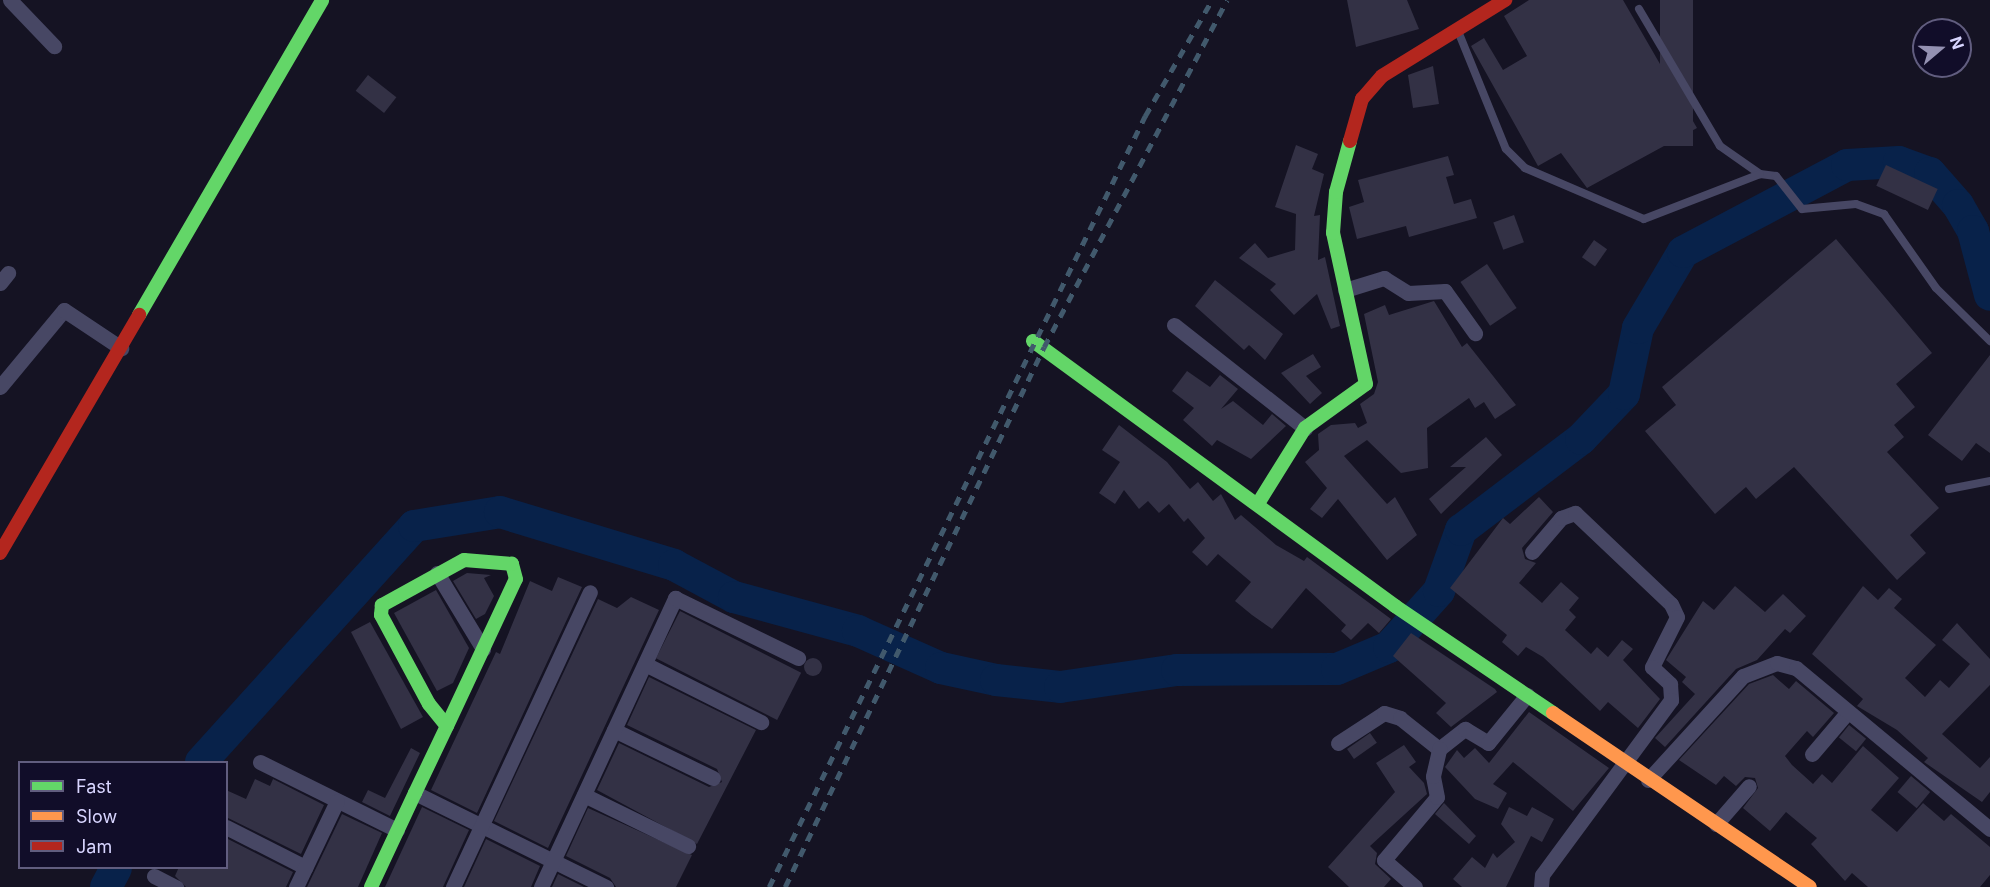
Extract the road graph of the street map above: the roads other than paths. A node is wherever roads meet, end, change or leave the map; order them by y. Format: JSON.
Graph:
{"nodes":[{"id":1,"x":10,"y":0,"type":"edge"},
{"id":2,"x":322,"y":0,"type":"edge"},
{"id":3,"x":1505,"y":0,"type":"edge"},
{"id":4,"x":1639,"y":9,"type":"dead end"},
{"id":5,"x":1455,"y":28,"type":"junction"},
{"id":6,"x":54,"y":46,"type":"dead end"},
{"id":7,"x":1760,"y":174,"type":"junction"},
{"id":8,"x":1345,"y":290,"type":"junction"},
{"id":9,"x":1173,"y":325,"type":"dead end"},
{"id":10,"x":1475,"y":333,"type":"dead end"},
{"id":11,"x":1033,"y":340,"type":"dead end"},
{"id":12,"x":1990,"y":341,"type":"edge"},
{"id":13,"x":121,"y":348,"type":"junction"},
{"id":14,"x":0,"y":387,"type":"edge"},
{"id":15,"x":1305,"y":428,"type":"junction"},
{"id":16,"x":1990,"y":481,"type":"edge"},
{"id":17,"x":1949,"y":489,"type":"dead end"},
{"id":18,"x":1259,"y":502,"type":"junction"},
{"id":19,"x":1532,"y":552,"type":"dead end"},
{"id":20,"x":0,"y":553,"type":"edge"},
{"id":21,"x":437,"y":573,"type":"junction"},
{"id":22,"x":590,"y":592,"type":"dead end"},
{"id":23,"x":483,"y":649,"type":"junction"},
{"id":24,"x":798,"y":658,"type":"dead end"},
{"id":25,"x":645,"y":664,"type":"junction"},
{"id":26,"x":1527,"y":695,"type":"junction"},
{"id":27,"x":1846,"y":714,"type":"junction"},
{"id":28,"x":760,"y":722,"type":"dead end"},
{"id":29,"x":447,"y":726,"type":"junction"},
{"id":30,"x":614,"y":730,"type":"junction"},
{"id":31,"x":1338,"y":743,"type":"dead end"},
{"id":32,"x":1439,"y":749,"type":"junction"},
{"id":33,"x":1812,"y":754,"type":"dead end"},
{"id":34,"x":260,"y":762,"type":"dead end"},
{"id":35,"x":1626,"y":764,"type":"junction"},
{"id":36,"x":713,"y":778,"type":"dead end"},
{"id":37,"x":1648,"y":780,"type":"junction"},
{"id":38,"x":1749,"y":786,"type":"dead end"},
{"id":39,"x":415,"y":794,"type":"junction"},
{"id":40,"x":584,"y":795,"type":"junction"},
{"id":41,"x":337,"y":801,"type":"junction"},
{"id":42,"x":1716,"y":824,"type":"junction"},
{"id":43,"x":482,"y":826,"type":"junction"},
{"id":44,"x":228,"y":828,"type":"edge"},
{"id":45,"x":398,"y":830,"type":"junction"},
{"id":46,"x":1990,"y":830,"type":"edge"},
{"id":47,"x":688,"y":846,"type":"dead end"},
{"id":48,"x":554,"y":860,"type":"junction"},
{"id":49,"x":305,"y":867,"type":"junction"},
{"id":50,"x":154,"y":876,"type":"dead end"},
{"id":51,"x":176,"y":887,"type":"edge"},
{"id":52,"x":296,"y":887,"type":"edge"},
{"id":53,"x":371,"y":887,"type":"edge"},
{"id":54,"x":453,"y":887,"type":"edge"},
{"id":55,"x":541,"y":887,"type":"edge"},
{"id":56,"x":606,"y":887,"type":"edge"},
{"id":57,"x":1415,"y":887,"type":"edge"},
{"id":58,"x":1541,"y":887,"type":"edge"},
{"id":59,"x":1810,"y":887,"type":"edge"}],
"edges":[{"from":1,"to":6,"type":"street"},
{"from":2,"to":13,"type":"street"},
{"from":3,"to":5,"type":"street"},
{"from":4,"to":7,"type":"lane"},
{"from":5,"to":7,"type":"lane"},
{"from":5,"to":8,"type":"street"},
{"from":7,"to":12,"type":"lane"},
{"from":8,"to":10,"type":"street"},
{"from":8,"to":15,"type":"street"},
{"from":9,"to":15,"type":"street"},
{"from":11,"to":18,"type":"street"},
{"from":13,"to":14,"type":"street"},
{"from":13,"to":20,"type":"street"},
{"from":15,"to":18,"type":"street"},
{"from":16,"to":17,"type":"lane"},
{"from":18,"to":26,"type":"street"},
{"from":19,"to":35,"type":"street"},
{"from":21,"to":23,"type":"street"},
{"from":21,"to":23,"type":"street"},
{"from":21,"to":29,"type":"street"},
{"from":22,"to":43,"type":"street"},
{"from":23,"to":29,"type":"street"},
{"from":24,"to":25,"type":"street"},
{"from":25,"to":28,"type":"street"},
{"from":25,"to":30,"type":"street"},
{"from":26,"to":32,"type":"street"},
{"from":26,"to":35,"type":"street"},
{"from":27,"to":33,"type":"street"},
{"from":27,"to":37,"type":"street"},
{"from":27,"to":46,"type":"street"},
{"from":29,"to":39,"type":"street"},
{"from":30,"to":36,"type":"street"},
{"from":30,"to":40,"type":"street"},
{"from":31,"to":32,"type":"street"},
{"from":32,"to":57,"type":"street"},
{"from":34,"to":41,"type":"street"},
{"from":35,"to":37,"type":"street"},
{"from":35,"to":58,"type":"street"},
{"from":37,"to":42,"type":"street"},
{"from":38,"to":42,"type":"street"},
{"from":39,"to":43,"type":"street"},
{"from":39,"to":45,"type":"street"},
{"from":40,"to":47,"type":"street"},
{"from":40,"to":48,"type":"street"},
{"from":41,"to":45,"type":"street"},
{"from":41,"to":49,"type":"street"},
{"from":42,"to":59,"type":"street"},
{"from":43,"to":48,"type":"street"},
{"from":43,"to":54,"type":"street"},
{"from":44,"to":49,"type":"street"},
{"from":45,"to":53,"type":"street"},
{"from":48,"to":55,"type":"street"},
{"from":48,"to":56,"type":"street"},
{"from":49,"to":52,"type":"street"},
{"from":50,"to":51,"type":"street"}]}
